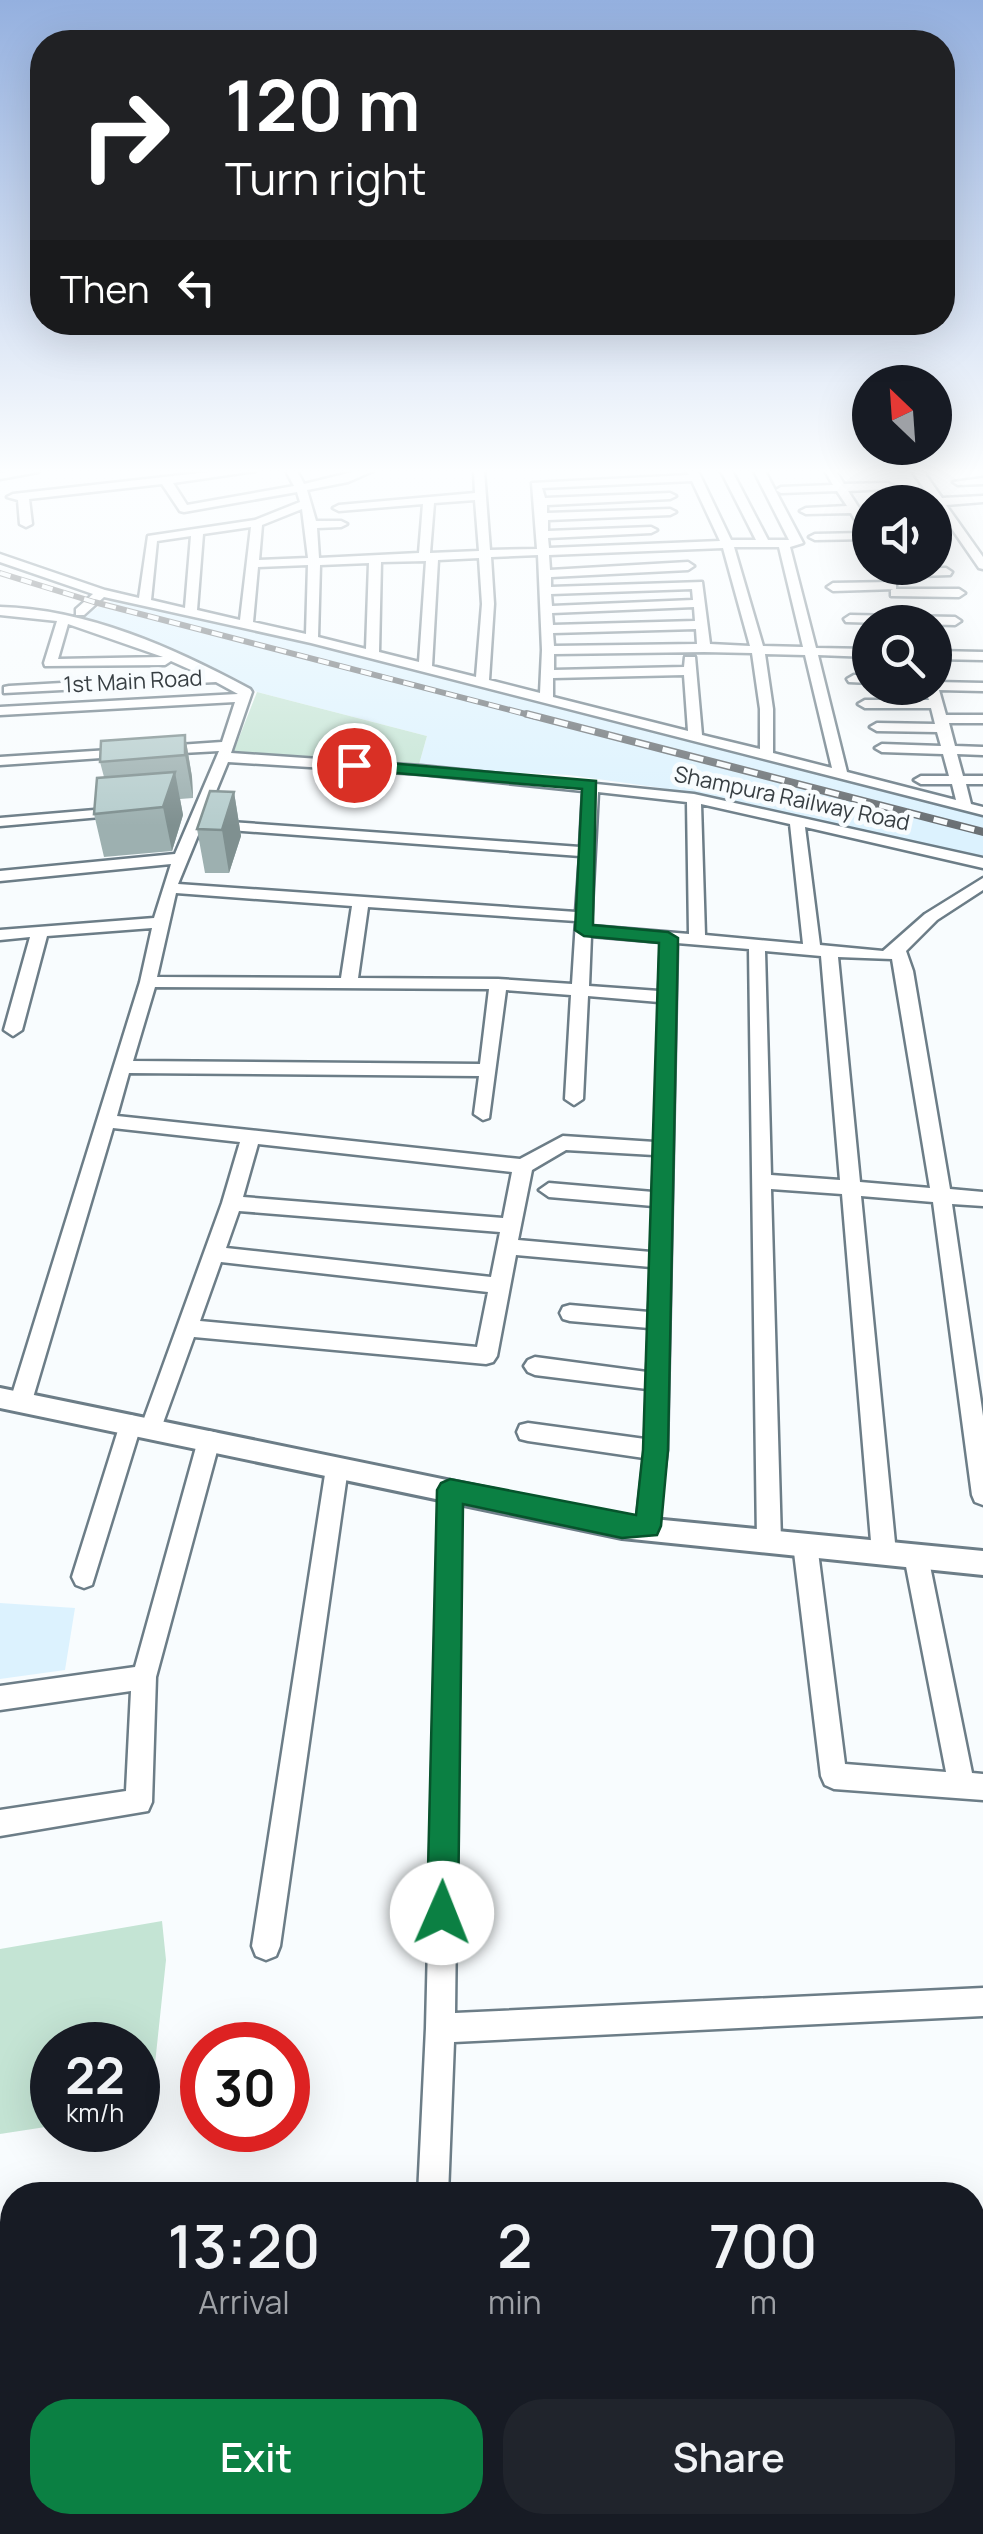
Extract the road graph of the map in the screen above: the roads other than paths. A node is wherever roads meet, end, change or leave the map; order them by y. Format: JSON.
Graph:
{"nodes":[{"id":1,"x":91,"y":589,"type":"edge"},
{"id":2,"x":146,"y":589,"type":"edge"},
{"id":3,"x":193,"y":589,"type":"edge"},
{"id":4,"x":250,"y":589,"type":"edge"},
{"id":5,"x":313,"y":589,"type":"edge"},
{"id":6,"x":374,"y":589,"type":"edge"},
{"id":7,"x":427,"y":589,"type":"edge"},
{"id":8,"x":487,"y":589,"type":"edge"},
{"id":9,"x":583,"y":589,"type":"edge"},
{"id":10,"x":698,"y":589,"type":"edge"},
{"id":11,"x":743,"y":589,"type":"edge"},
{"id":12,"x":795,"y":589,"type":"edge"},
{"id":13,"x":939,"y":589,"type":"edge"},
{"id":14,"x":545,"y":591,"type":"joint"},
{"id":15,"x":102,"y":593,"type":"junction"},
{"id":16,"x":959,"y":593,"type":"dead end"},
{"id":17,"x":145,"y":602,"type":"junction"},
{"id":18,"x":699,"y":603,"type":"junction"},
{"id":19,"x":0,"y":610,"type":"edge"},
{"id":20,"x":546,"y":610,"type":"junction"},
{"id":21,"x":191,"y":613,"type":"junction"},
{"id":22,"x":75,"y":617,"type":"junction"},
{"id":23,"x":952,"y":622,"type":"edge"},
{"id":24,"x":955,"y":622,"type":"dead end"},
{"id":25,"x":246,"y":625,"type":"junction"},
{"id":26,"x":702,"y":626,"type":"junction"},
{"id":27,"x":547,"y":630,"type":"junction"},
{"id":28,"x":312,"y":640,"type":"junction"},
{"id":29,"x":688,"y":648,"type":"junction"},
{"id":30,"x":704,"y":648,"type":"junction"},
{"id":31,"x":754,"y":649,"type":"junction"},
{"id":32,"x":548,"y":650,"type":"junction"},
{"id":33,"x":810,"y":651,"type":"junction"},
{"id":34,"x":852,"y":652,"type":"edge"},
{"id":35,"x":372,"y":655,"type":"junction"},
{"id":36,"x":952,"y":655,"type":"edge"},
{"id":37,"x":983,"y":656,"type":"edge"},
{"id":38,"x":178,"y":661,"type":"junction"},
{"id":39,"x":426,"y":668,"type":"junction"},
{"id":40,"x":691,"y":671,"type":"junction"},
{"id":41,"x":548,"y":674,"type":"junction"},
{"id":42,"x":220,"y":678,"type":"junction"},
{"id":43,"x":482,"y":683,"type":"junction"},
{"id":44,"x":952,"y":687,"type":"edge"},
{"id":45,"x":983,"y":687,"type":"edge"},
{"id":46,"x":10,"y":690,"type":"dead end"},
{"id":47,"x":242,"y":698,"type":"junction"},
{"id":48,"x":546,"y":699,"type":"junction"},
{"id":49,"x":870,"y":705,"type":"edge"},
{"id":50,"x":939,"y":705,"type":"edge"},
{"id":51,"x":0,"y":711,"type":"edge"},
{"id":52,"x":942,"y":717,"type":"junction"},
{"id":53,"x":983,"y":719,"type":"edge"},
{"id":54,"x":877,"y":727,"type":"dead end"},
{"id":55,"x":696,"y":738,"type":"junction"},
{"id":56,"x":882,"y":748,"type":"dead end"},
{"id":57,"x":951,"y":751,"type":"junction"},
{"id":58,"x":983,"y":751,"type":"edge"},
{"id":59,"x":224,"y":752,"type":"junction"},
{"id":60,"x":766,"y":756,"type":"junction"},
{"id":61,"x":0,"y":760,"type":"edge"},
{"id":62,"x":842,"y":775,"type":"junction"},
{"id":63,"x":921,"y":780,"type":"dead end"},
{"id":64,"x":958,"y":780,"type":"junction"},
{"id":65,"x":983,"y":780,"type":"edge"},
{"id":66,"x":590,"y":784,"type":"junction"},
{"id":67,"x":694,"y":798,"type":"junction"},
{"id":68,"x":965,"y":806,"type":"junction"},
{"id":69,"x":130,"y":811,"type":"edge"},
{"id":70,"x":983,"y":812,"type":"edge"},
{"id":71,"x":797,"y":820,"type":"junction"},
{"id":72,"x":0,"y":822,"type":"edge"},
{"id":73,"x":194,"y":824,"type":"junction"},
{"id":74,"x":588,"y":852,"type":"junction"},
{"id":75,"x":183,"y":858,"type":"junction"},
{"id":76,"x":983,"y":863,"type":"edge"},
{"id":77,"x":0,"y":876,"type":"edge"},
{"id":78,"x":983,"y":882,"type":"edge"},
{"id":79,"x":169,"y":888,"type":"junction"},
{"id":80,"x":361,"y":902,"type":"junction"},
{"id":81,"x":160,"y":922,"type":"junction"},
{"id":82,"x":584,"y":924,"type":"junction"},
{"id":83,"x":40,"y":932,"type":"junction"},
{"id":84,"x":0,"y":935,"type":"edge"},
{"id":85,"x":668,"y":938,"type":"junction"},
{"id":86,"x":697,"y":940,"type":"junction"},
{"id":87,"x":757,"y":946,"type":"junction"},
{"id":88,"x":897,"y":950,"type":"junction"},
{"id":89,"x":820,"y":951,"type":"junction"},
{"id":90,"x":148,"y":982,"type":"junction"},
{"id":91,"x":350,"y":983,"type":"junction"},
{"id":92,"x":498,"y":984,"type":"junction"},
{"id":93,"x":580,"y":989,"type":"junction"},
{"id":94,"x":667,"y":997,"type":"junction"},
{"id":95,"x":10,"y":1019,"type":"edge"},
{"id":96,"x":122,"y":1067,"type":"junction"},
{"id":97,"x":489,"y":1070,"type":"junction"},
{"id":98,"x":574,"y":1099,"type":"dead end"},
{"id":99,"x":483,"y":1114,"type":"dead end"},
{"id":100,"x":104,"y":1121,"type":"junction"},
{"id":101,"x":250,"y":1138,"type":"junction"},
{"id":102,"x":663,"y":1149,"type":"junction"},
{"id":103,"x":523,"y":1166,"type":"junction"},
{"id":104,"x":763,"y":1180,"type":"junction"},
{"id":105,"x":850,"y":1188,"type":"junction"},
{"id":106,"x":549,"y":1190,"type":"dead end"},
{"id":107,"x":942,"y":1196,"type":"junction"},
{"id":108,"x":983,"y":1199,"type":"edge"},
{"id":109,"x":662,"y":1200,"type":"junction"},
{"id":110,"x":232,"y":1202,"type":"junction"},
{"id":111,"x":510,"y":1236,"type":"junction"},
{"id":112,"x":214,"y":1254,"type":"junction"},
{"id":113,"x":660,"y":1260,"type":"junction"},
{"id":114,"x":501,"y":1286,"type":"junction"},
{"id":115,"x":570,"y":1313,"type":"dead end"},
{"id":116,"x":658,"y":1321,"type":"junction"},
{"id":117,"x":187,"y":1328,"type":"junction"},
{"id":118,"x":535,"y":1366,"type":"dead end"},
{"id":119,"x":657,"y":1382,"type":"junction"},
{"id":120,"x":10,"y":1400,"type":"edge"},
{"id":121,"x":141,"y":1426,"type":"junction"},
{"id":122,"x":528,"y":1432,"type":"dead end"},
{"id":123,"x":209,"y":1440,"type":"junction"},
{"id":124,"x":656,"y":1450,"type":"junction"},
{"id":125,"x":337,"y":1468,"type":"junction"},
{"id":126,"x":450,"y":1490,"type":"junction"},
{"id":127,"x":983,"y":1495,"type":"edge"},
{"id":128,"x":648,"y":1526,"type":"junction"},
{"id":129,"x":769,"y":1540,"type":"junction"},
{"id":130,"x":805,"y":1544,"type":"junction"},
{"id":131,"x":884,"y":1552,"type":"junction"},
{"id":132,"x":916,"y":1556,"type":"junction"},
{"id":133,"x":983,"y":1562,"type":"edge"},
{"id":134,"x":84,"y":1576,"type":"dead end"},
{"id":135,"x":144,"y":1677,"type":"junction"},
{"id":136,"x":0,"y":1698,"type":"edge"},
{"id":137,"x":972,"y":1786,"type":"edge"},
{"id":138,"x":0,"y":1824,"type":"edge"},
{"id":139,"x":266,"y":1946,"type":"dead end"},
{"id":140,"x":983,"y":2002,"type":"edge"},
{"id":141,"x":440,"y":2028,"type":"junction"},
{"id":142,"x":434,"y":2182,"type":"edge"}],
"edges":[{"from":1,"to":15,"type":"street"},
{"from":2,"to":17,"type":"street"},
{"from":3,"to":21,"type":"street"},
{"from":4,"to":25,"type":"street"},
{"from":5,"to":28,"type":"street"},
{"from":6,"to":35,"type":"street"},
{"from":7,"to":39,"type":"street"},
{"from":8,"to":43,"type":"street"},
{"from":9,"to":14,"type":"street"},
{"from":10,"to":18,"type":"street"},
{"from":11,"to":31,"type":"street"},
{"from":12,"to":33,"type":"street"},
{"from":13,"to":16,"type":"street"},
{"from":14,"to":20,"type":"street"},
{"from":15,"to":17,"type":"street"},
{"from":15,"to":22,"type":"street"},
{"from":17,"to":21,"type":"street"},
{"from":18,"to":20,"type":"street"},
{"from":18,"to":26,"type":"street"},
{"from":19,"to":22,"type":"street"},
{"from":20,"to":27,"type":"street"},
{"from":21,"to":25,"type":"street"},
{"from":22,"to":38,"type":"street"},
{"from":22,"to":38,"type":"street"},
{"from":23,"to":24,"type":"street"},
{"from":25,"to":28,"type":"street"},
{"from":26,"to":27,"type":"street"},
{"from":26,"to":30,"type":"street"},
{"from":27,"to":32,"type":"street"},
{"from":28,"to":35,"type":"street"},
{"from":29,"to":30,"type":"street"},
{"from":29,"to":32,"type":"street"},
{"from":29,"to":40,"type":"street"},
{"from":30,"to":31,"type":"street"},
{"from":31,"to":33,"type":"street"},
{"from":31,"to":60,"type":"street"},
{"from":32,"to":41,"type":"street"},
{"from":33,"to":34,"type":"street"},
{"from":33,"to":62,"type":"street"},
{"from":35,"to":39,"type":"street"},
{"from":36,"to":37,"type":"street"},
{"from":38,"to":42,"type":"street"},
{"from":39,"to":43,"type":"street"},
{"from":40,"to":41,"type":"street"},
{"from":40,"to":55,"type":"street"},
{"from":41,"to":48,"type":"street"},
{"from":42,"to":46,"type":"street"},
{"from":42,"to":47,"type":"street"},
{"from":43,"to":48,"type":"street"},
{"from":44,"to":45,"type":"street"},
{"from":47,"to":51,"type":"street","name":"1st Main Road"},
{"from":47,"to":59,"type":"street"},
{"from":48,"to":55,"type":"street"},
{"from":49,"to":52,"type":"street"},
{"from":50,"to":52,"type":"street"},
{"from":52,"to":53,"type":"street"},
{"from":52,"to":54,"type":"street"},
{"from":52,"to":57,"type":"street"},
{"from":55,"to":60,"type":"street"},
{"from":56,"to":57,"type":"street"},
{"from":57,"to":58,"type":"street"},
{"from":57,"to":64,"type":"street"},
{"from":59,"to":61,"type":"street","name":"Shampura Railway Road"},
{"from":59,"to":66,"type":"street","name":"Shampura Railway Road"},
{"from":59,"to":73,"type":"street"},
{"from":60,"to":62,"type":"street"},
{"from":62,"to":68,"type":"street"},
{"from":63,"to":64,"type":"street"},
{"from":64,"to":65,"type":"street"},
{"from":64,"to":68,"type":"street"},
{"from":66,"to":67,"type":"street","name":"Shampura Railway Road"},
{"from":66,"to":74,"type":"street"},
{"from":67,"to":71,"type":"street","name":"Shampura Railway Road"},
{"from":67,"to":86,"type":"street"},
{"from":68,"to":70,"type":"street"},
{"from":69,"to":72,"type":"street"},
{"from":71,"to":76,"type":"street","name":"Shampura Railway Road"},
{"from":71,"to":89,"type":"street"},
{"from":73,"to":74,"type":"street"},
{"from":73,"to":75,"type":"street"},
{"from":74,"to":82,"type":"street"},
{"from":75,"to":77,"type":"street"},
{"from":75,"to":79,"type":"street"},
{"from":78,"to":88,"type":"street"},
{"from":79,"to":80,"type":"street"},
{"from":79,"to":81,"type":"street"},
{"from":80,"to":82,"type":"street"},
{"from":80,"to":91,"type":"street"},
{"from":81,"to":83,"type":"street"},
{"from":81,"to":90,"type":"street"},
{"from":82,"to":85,"type":"street"},
{"from":82,"to":93,"type":"street"},
{"from":83,"to":84,"type":"street"},
{"from":83,"to":95,"type":"street"},
{"from":85,"to":86,"type":"street"},
{"from":85,"to":94,"type":"street"},
{"from":86,"to":87,"type":"street"},
{"from":87,"to":89,"type":"street"},
{"from":87,"to":104,"type":"street"},
{"from":88,"to":89,"type":"street"},
{"from":88,"to":107,"type":"street"},
{"from":89,"to":105,"type":"street"},
{"from":90,"to":91,"type":"street"},
{"from":90,"to":96,"type":"street"},
{"from":91,"to":92,"type":"street"},
{"from":92,"to":93,"type":"street"},
{"from":92,"to":97,"type":"street"},
{"from":93,"to":94,"type":"street"},
{"from":93,"to":98,"type":"street"},
{"from":94,"to":102,"type":"street"},
{"from":96,"to":97,"type":"street"},
{"from":96,"to":100,"type":"street"},
{"from":97,"to":99,"type":"street"},
{"from":100,"to":101,"type":"street"},
{"from":100,"to":120,"type":"street"},
{"from":101,"to":103,"type":"street"},
{"from":101,"to":110,"type":"street"},
{"from":102,"to":103,"type":"street"},
{"from":102,"to":109,"type":"street"},
{"from":103,"to":111,"type":"street"},
{"from":104,"to":105,"type":"street"},
{"from":104,"to":129,"type":"street"},
{"from":105,"to":107,"type":"street"},
{"from":105,"to":131,"type":"street"},
{"from":106,"to":109,"type":"street"},
{"from":107,"to":108,"type":"street"},
{"from":107,"to":127,"type":"street"},
{"from":109,"to":113,"type":"street"},
{"from":110,"to":111,"type":"street"},
{"from":110,"to":112,"type":"street"},
{"from":111,"to":113,"type":"street"},
{"from":111,"to":114,"type":"street"},
{"from":112,"to":114,"type":"street"},
{"from":112,"to":117,"type":"street"},
{"from":113,"to":116,"type":"street"},
{"from":114,"to":117,"type":"street"},
{"from":115,"to":116,"type":"street"},
{"from":116,"to":119,"type":"street"},
{"from":117,"to":121,"type":"street"},
{"from":118,"to":119,"type":"street"},
{"from":119,"to":124,"type":"street"},
{"from":120,"to":121,"type":"street"},
{"from":121,"to":123,"type":"street"},
{"from":121,"to":134,"type":"street"},
{"from":122,"to":124,"type":"street"},
{"from":123,"to":125,"type":"street"},
{"from":123,"to":135,"type":"street"},
{"from":124,"to":128,"type":"street"},
{"from":125,"to":126,"type":"street"},
{"from":125,"to":139,"type":"street"},
{"from":126,"to":128,"type":"street"},
{"from":126,"to":141,"type":"street"},
{"from":128,"to":129,"type":"street"},
{"from":129,"to":130,"type":"street"},
{"from":130,"to":131,"type":"street"},
{"from":130,"to":137,"type":"street"},
{"from":131,"to":132,"type":"street"},
{"from":132,"to":133,"type":"street"},
{"from":132,"to":137,"type":"street"},
{"from":135,"to":136,"type":"street"},
{"from":135,"to":138,"type":"street"},
{"from":140,"to":141,"type":"street"},
{"from":141,"to":142,"type":"street"}]}
